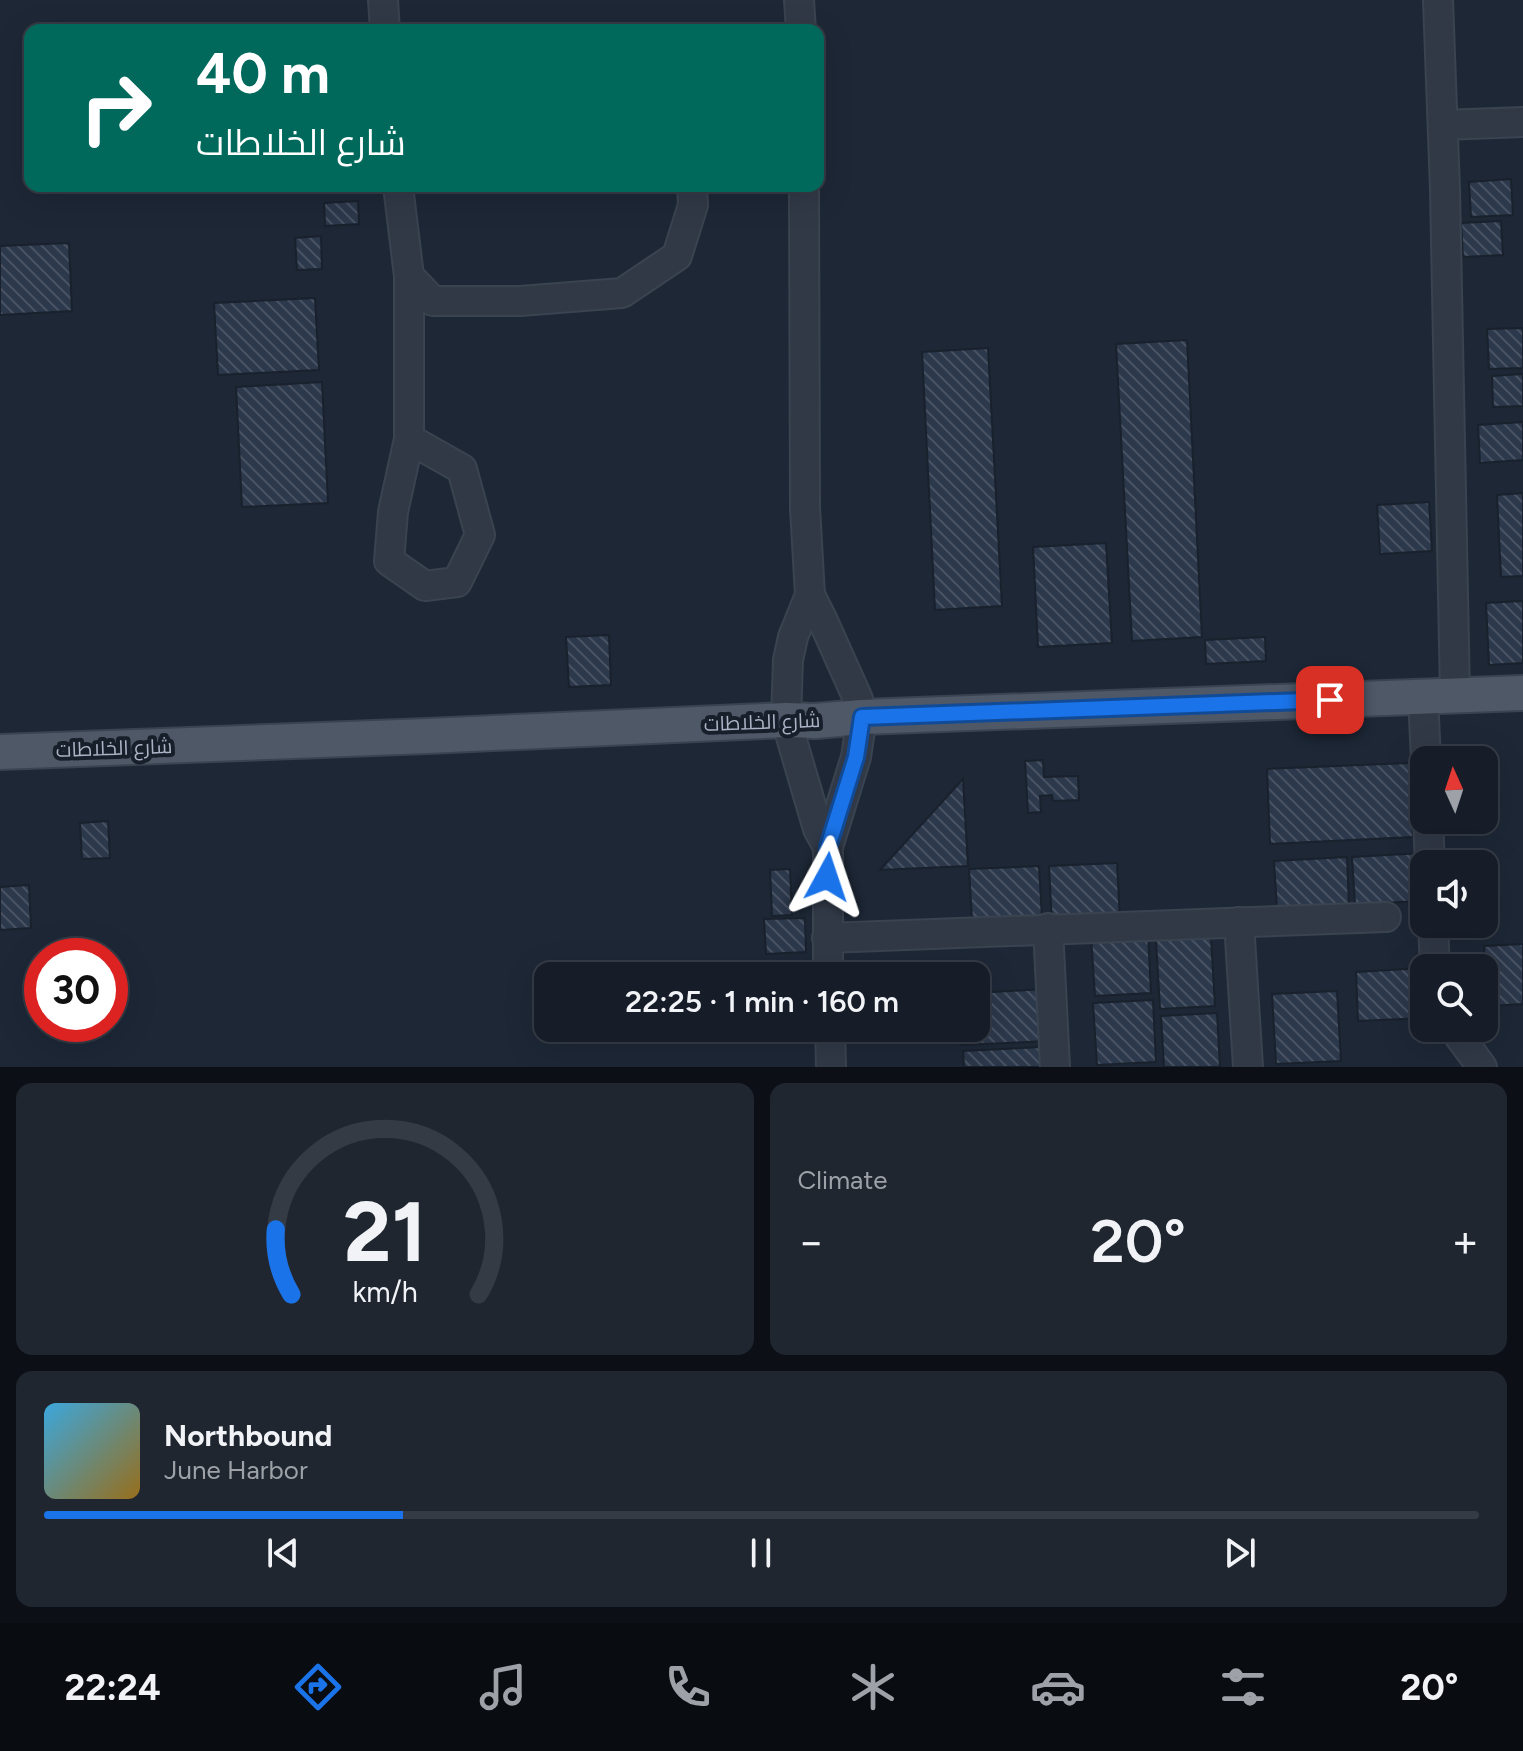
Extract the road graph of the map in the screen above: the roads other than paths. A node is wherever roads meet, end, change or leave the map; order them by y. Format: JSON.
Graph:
{"nodes":[{"id":1,"x":383,"y":0,"type":"edge"},
{"id":2,"x":799,"y":0,"type":"edge"},
{"id":3,"x":1438,"y":0,"type":"edge"},
{"id":4,"x":385,"y":24,"type":"edge"},
{"id":5,"x":801,"y":24,"type":"edge"},
{"id":6,"x":1523,"y":122,"type":"edge"},
{"id":7,"x":1443,"y":125,"type":"junction"},
{"id":8,"x":399,"y":192,"type":"edge"},
{"id":9,"x":692,"y":192,"type":"edge"},
{"id":10,"x":804,"y":192,"type":"edge"},
{"id":11,"x":409,"y":276,"type":"junction"},
{"id":12,"x":409,"y":439,"type":"junction"},
{"id":13,"x":810,"y":595,"type":"junction"},
{"id":14,"x":1523,"y":693,"type":"edge"},
{"id":15,"x":1439,"y":696,"type":"junction"},
{"id":16,"x":862,"y":717,"type":"junction"},
{"id":17,"x":786,"y":720,"type":"junction"},
{"id":18,"x":1429,"y":746,"type":"edge"},
{"id":19,"x":0,"y":752,"type":"edge"},
{"id":20,"x":828,"y":847,"type":"junction"},
{"id":21,"x":1386,"y":917,"type":"dead end"},
{"id":22,"x":1239,"y":922,"type":"junction"},
{"id":23,"x":1048,"y":928,"type":"junction"},
{"id":24,"x":827,"y":938,"type":"junction"},
{"id":25,"x":828,"y":962,"type":"edge"},
{"id":26,"x":830,"y":1042,"type":"edge"},
{"id":27,"x":1463,"y":1042,"type":"edge"},
{"id":28,"x":831,"y":1067,"type":"edge"},
{"id":29,"x":1055,"y":1067,"type":"edge"},
{"id":30,"x":1248,"y":1067,"type":"edge"},
{"id":31,"x":1482,"y":1067,"type":"edge"}],
"edges":[{"from":1,"to":4,"type":"street"},
{"from":2,"to":5,"type":"street"},
{"from":3,"to":7,"type":"street"},
{"from":6,"to":7,"type":"street"},
{"from":7,"to":15,"type":"street"},
{"from":8,"to":11,"type":"street"},
{"from":9,"to":11,"type":"street"},
{"from":10,"to":13,"type":"street"},
{"from":11,"to":12,"type":"street"},
{"from":12,"to":12,"type":"street"},
{"from":13,"to":16,"type":"street"},
{"from":13,"to":17,"type":"street"},
{"from":14,"to":15,"type":"main road","name":"شارع الخلاطات"},
{"from":15,"to":16,"type":"main road","name":"شارع الخلاطات"},
{"from":15,"to":18,"type":"street"},
{"from":16,"to":17,"type":"main road","name":"شارع الخلاطات"},
{"from":16,"to":20,"type":"street"},
{"from":17,"to":19,"type":"main road","name":"شارع الخلاطات"},
{"from":17,"to":20,"type":"street"},
{"from":20,"to":24,"type":"street"},
{"from":21,"to":22,"type":"street"},
{"from":22,"to":23,"type":"street"},
{"from":22,"to":30,"type":"street"},
{"from":23,"to":24,"type":"street"},
{"from":23,"to":29,"type":"street"},
{"from":24,"to":25,"type":"street"},
{"from":26,"to":28,"type":"street"},
{"from":27,"to":31,"type":"street"}]}
